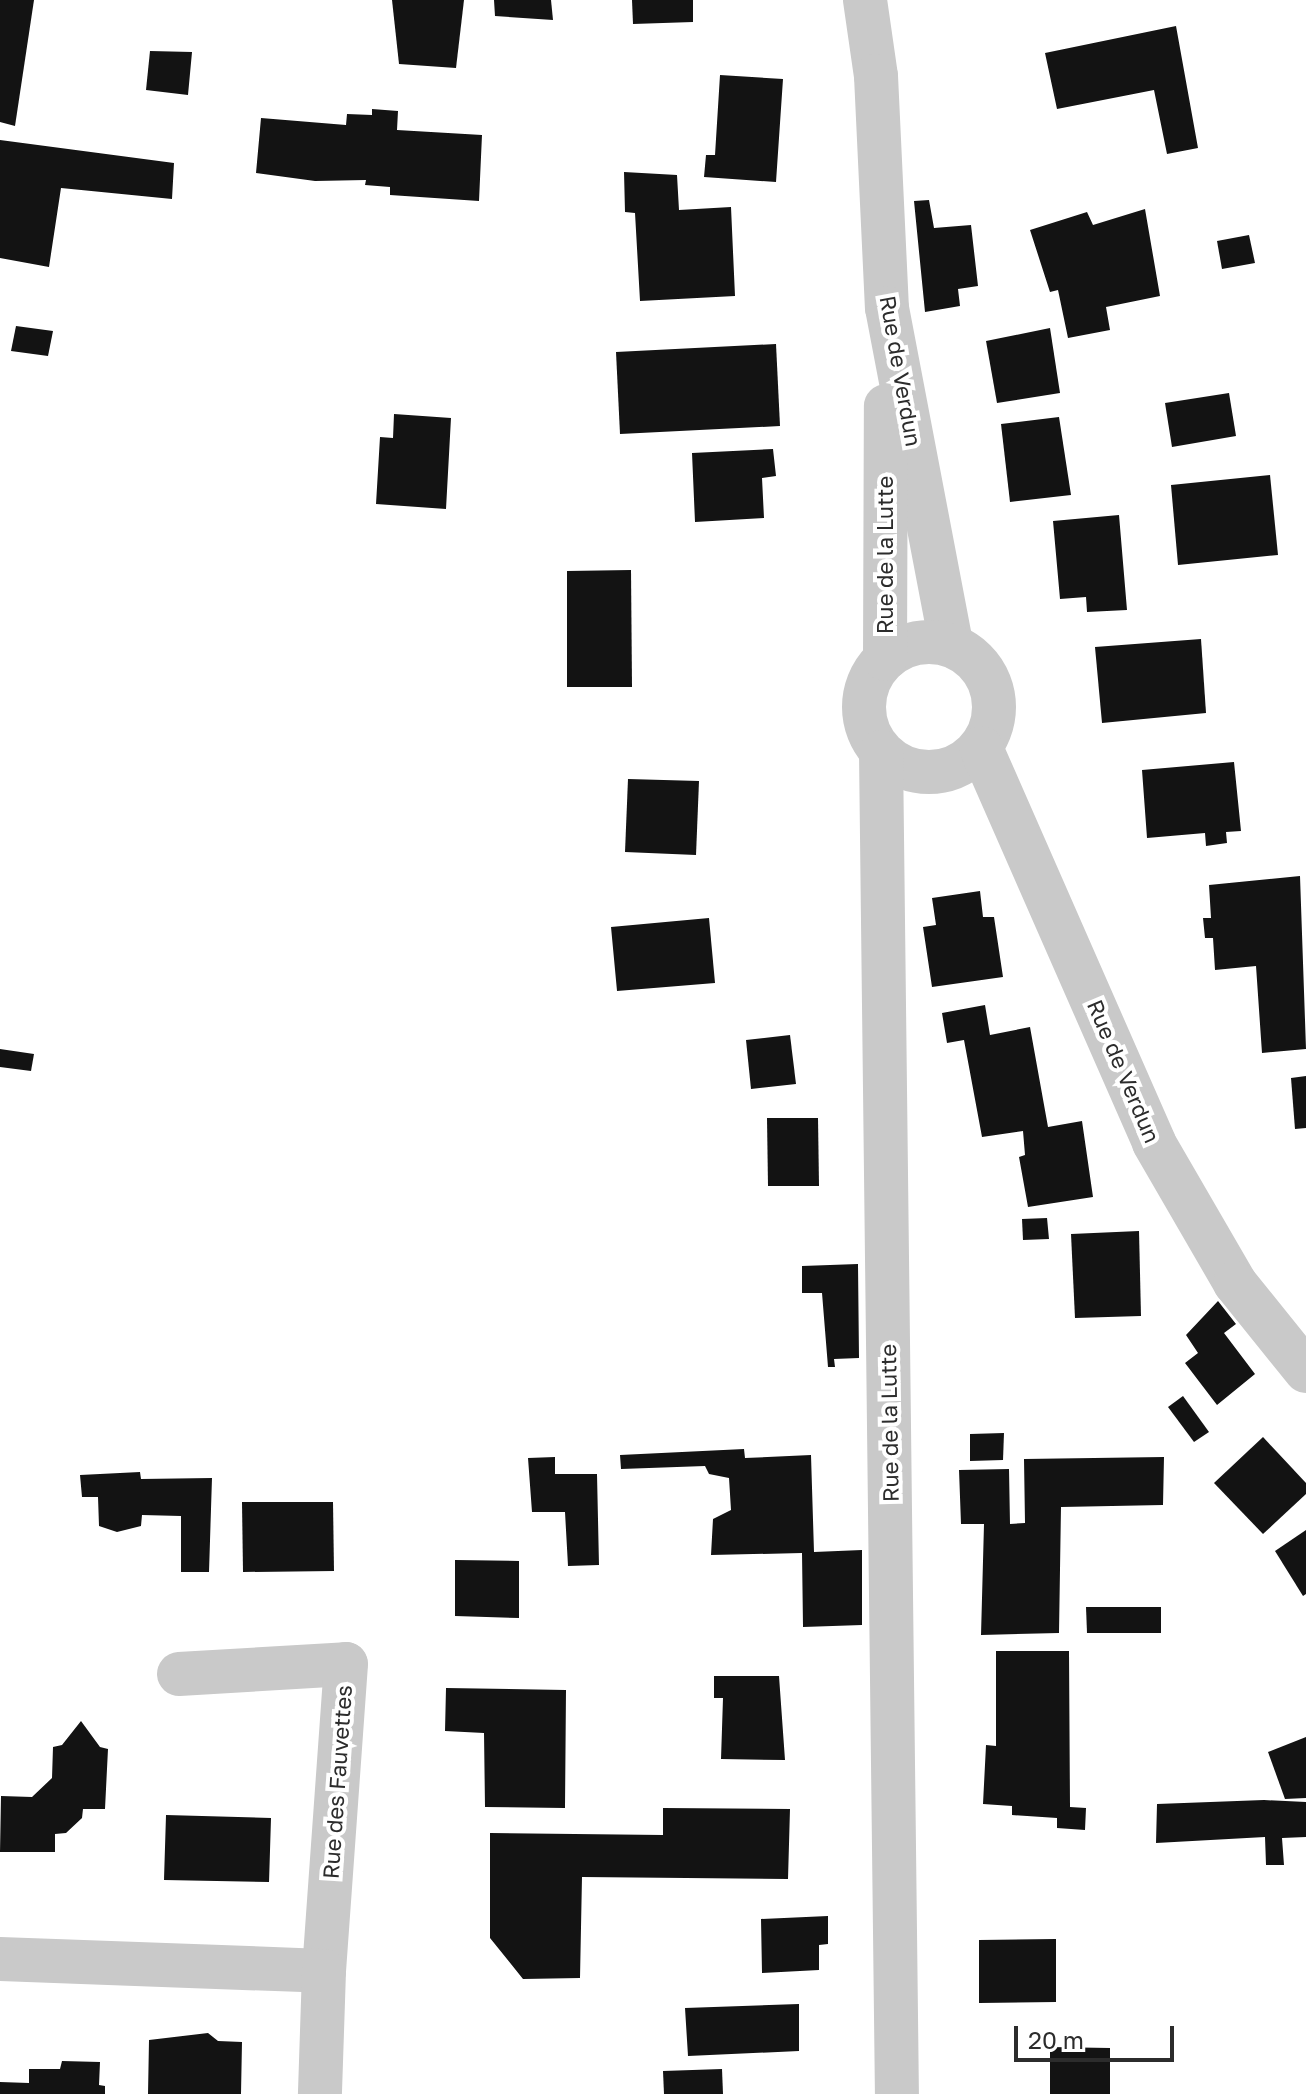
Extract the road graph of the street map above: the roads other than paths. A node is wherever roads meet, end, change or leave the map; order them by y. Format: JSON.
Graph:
{"nodes":[{"id":1,"x":865,"y":0,"type":"edge"},
{"id":2,"x":887,"y":308,"type":"junction"},
{"id":3,"x":951,"y":645,"type":"junction"},
{"id":4,"x":885,"y":659,"type":"junction"},
{"id":5,"x":981,"y":748,"type":"junction"},
{"id":6,"x":881,"y":752,"type":"junction"},
{"id":7,"x":1306,"y":1371,"type":"edge"},
{"id":8,"x":179,"y":1674,"type":"dead end"},
{"id":9,"x":0,"y":1959,"type":"edge"},
{"id":10,"x":324,"y":1971,"type":"junction"},
{"id":11,"x":320,"y":2094,"type":"edge"},
{"id":12,"x":897,"y":2094,"type":"edge"}],
"edges":[{"from":1,"to":2,"type":"street","name":"Rue de Verdun"},
{"from":2,"to":3,"type":"street","name":"Rue de Verdun"},
{"from":2,"to":4,"type":"street","name":"Rue de la Lutte"},
{"from":3,"to":4,"type":"street"},
{"from":3,"to":5,"type":"street"},
{"from":4,"to":6,"type":"street"},
{"from":5,"to":6,"type":"street"},
{"from":5,"to":7,"type":"street","name":"Rue de Verdun"},
{"from":6,"to":12,"type":"street","name":"Rue de la Lutte"},
{"from":8,"to":10,"type":"street","name":"Rue des Fauvettes"},
{"from":9,"to":10,"type":"street"},
{"from":10,"to":11,"type":"street","name":"Rue des Fauvettes"}]}
